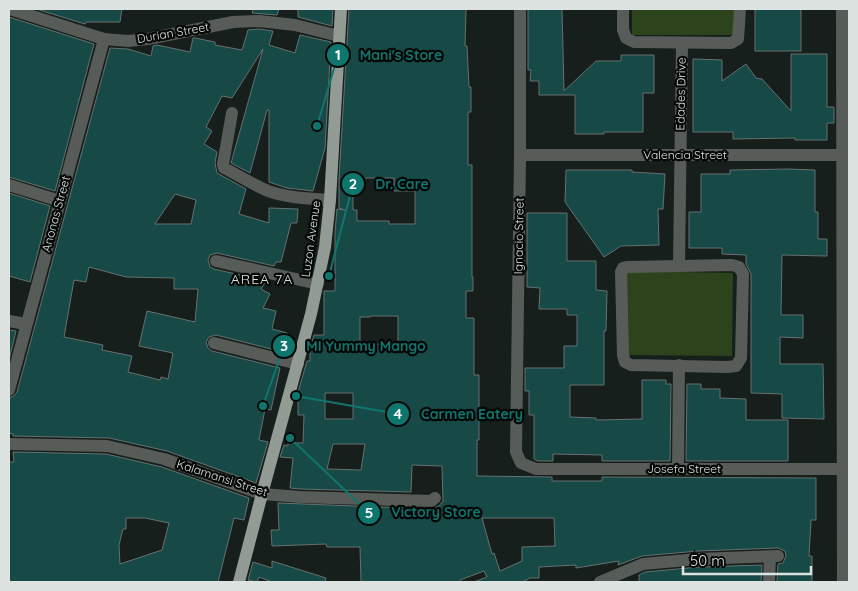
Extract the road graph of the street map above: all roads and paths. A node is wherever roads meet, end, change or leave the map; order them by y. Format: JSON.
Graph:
{"nodes":[{"id":1,"x":10,"y":9,"type":"edge"},
{"id":2,"x":340,"y":9,"type":"edge"},
{"id":3,"x":520,"y":9,"type":"edge"},
{"id":4,"x":623,"y":9,"type":"edge"},
{"id":5,"x":740,"y":9,"type":"edge"},
{"id":6,"x":842,"y":9,"type":"edge"},
{"id":7,"x":339,"y":36,"type":"junction"},
{"id":8,"x":104,"y":39,"type":"junction"},
{"id":9,"x":682,"y":43,"type":"junction"},
{"id":10,"x":846,"y":49,"type":"edge"},
{"id":11,"x":232,"y":112,"type":"dead end"},
{"id":12,"x":680,"y":154,"type":"junction"},
{"id":13,"x":520,"y":155,"type":"junction"},
{"id":14,"x":846,"y":155,"type":"edge"},
{"id":15,"x":9,"y":185,"type":"edge"},
{"id":16,"x":330,"y":200,"type":"junction"},
{"id":17,"x":60,"y":201,"type":"junction"},
{"id":18,"x":216,"y":261,"type":"dead end"},
{"id":19,"x":679,"y":266,"type":"junction"},
{"id":20,"x":318,"y":284,"type":"junction"},
{"id":21,"x":9,"y":321,"type":"edge"},
{"id":22,"x":26,"y":324,"type":"junction"},
{"id":23,"x":214,"y":343,"type":"dead end"},
{"id":24,"x":298,"y":364,"type":"junction"},
{"id":25,"x":679,"y":365,"type":"junction"},
{"id":26,"x":9,"y":390,"type":"edge"},
{"id":27,"x":9,"y":444,"type":"edge"},
{"id":28,"x":521,"y":463,"type":"joint"},
{"id":29,"x":846,"y":469,"type":"edge"},
{"id":30,"x":678,"y":470,"type":"junction"},
{"id":31,"x":262,"y":494,"type":"junction"},
{"id":32,"x":435,"y":498,"type":"dead end"},
{"id":33,"x":239,"y":582,"type":"edge"},
{"id":34,"x":600,"y":582,"type":"edge"},
{"id":35,"x":769,"y":582,"type":"edge"},
{"id":36,"x":843,"y":582,"type":"edge"}],
"edges":[{"from":1,"to":8,"type":"street","name":"Durian Street"},
{"from":2,"to":7,"type":"main road","name":"Luzon Avenue"},
{"from":3,"to":13,"type":"street","name":"Ignacio Street"},
{"from":4,"to":9,"type":"street","name":"Edades Drive"},
{"from":5,"to":9,"type":"street","name":"Edades Drive"},
{"from":6,"to":10,"type":"street"},
{"from":7,"to":8,"type":"street","name":"Durian Street"},
{"from":7,"to":16,"type":"main road","name":"Luzon Avenue"},
{"from":8,"to":17,"type":"street","name":"Anonas Street"},
{"from":9,"to":12,"type":"street","name":"Edades Drive"},
{"from":10,"to":14,"type":"street"},
{"from":11,"to":16,"type":"street"},
{"from":12,"to":13,"type":"street","name":"Valencia Street"},
{"from":12,"to":14,"type":"street","name":"Valencia Street"},
{"from":12,"to":19,"type":"street","name":"Edades Drive"},
{"from":13,"to":28,"type":"street","name":"Ignacio Street"},
{"from":14,"to":29,"type":"street"},
{"from":15,"to":17,"type":"street"},
{"from":16,"to":20,"type":"main road","name":"Luzon Avenue"},
{"from":17,"to":22,"type":"street","name":"Anonas Street"},
{"from":18,"to":20,"type":"street"},
{"from":19,"to":25,"type":"street"},
{"from":19,"to":25,"type":"street"},
{"from":20,"to":24,"type":"main road","name":"Luzon Avenue"},
{"from":21,"to":22,"type":"street"},
{"from":22,"to":26,"type":"street","name":"Anonas Street"},
{"from":23,"to":24,"type":"street"},
{"from":24,"to":31,"type":"main road","name":"Luzon Avenue"},
{"from":25,"to":30,"type":"street"},
{"from":27,"to":31,"type":"street","name":"Kalamansi Street"},
{"from":28,"to":30,"type":"street","name":"Josefa Street"},
{"from":29,"to":30,"type":"street","name":"Josefa Street"},
{"from":29,"to":36,"type":"street"},
{"from":31,"to":32,"type":"street","name":"Kalamansi Street"},
{"from":31,"to":33,"type":"main road","name":"Luzon Avenue"},
{"from":34,"to":35,"type":"street"}]}
